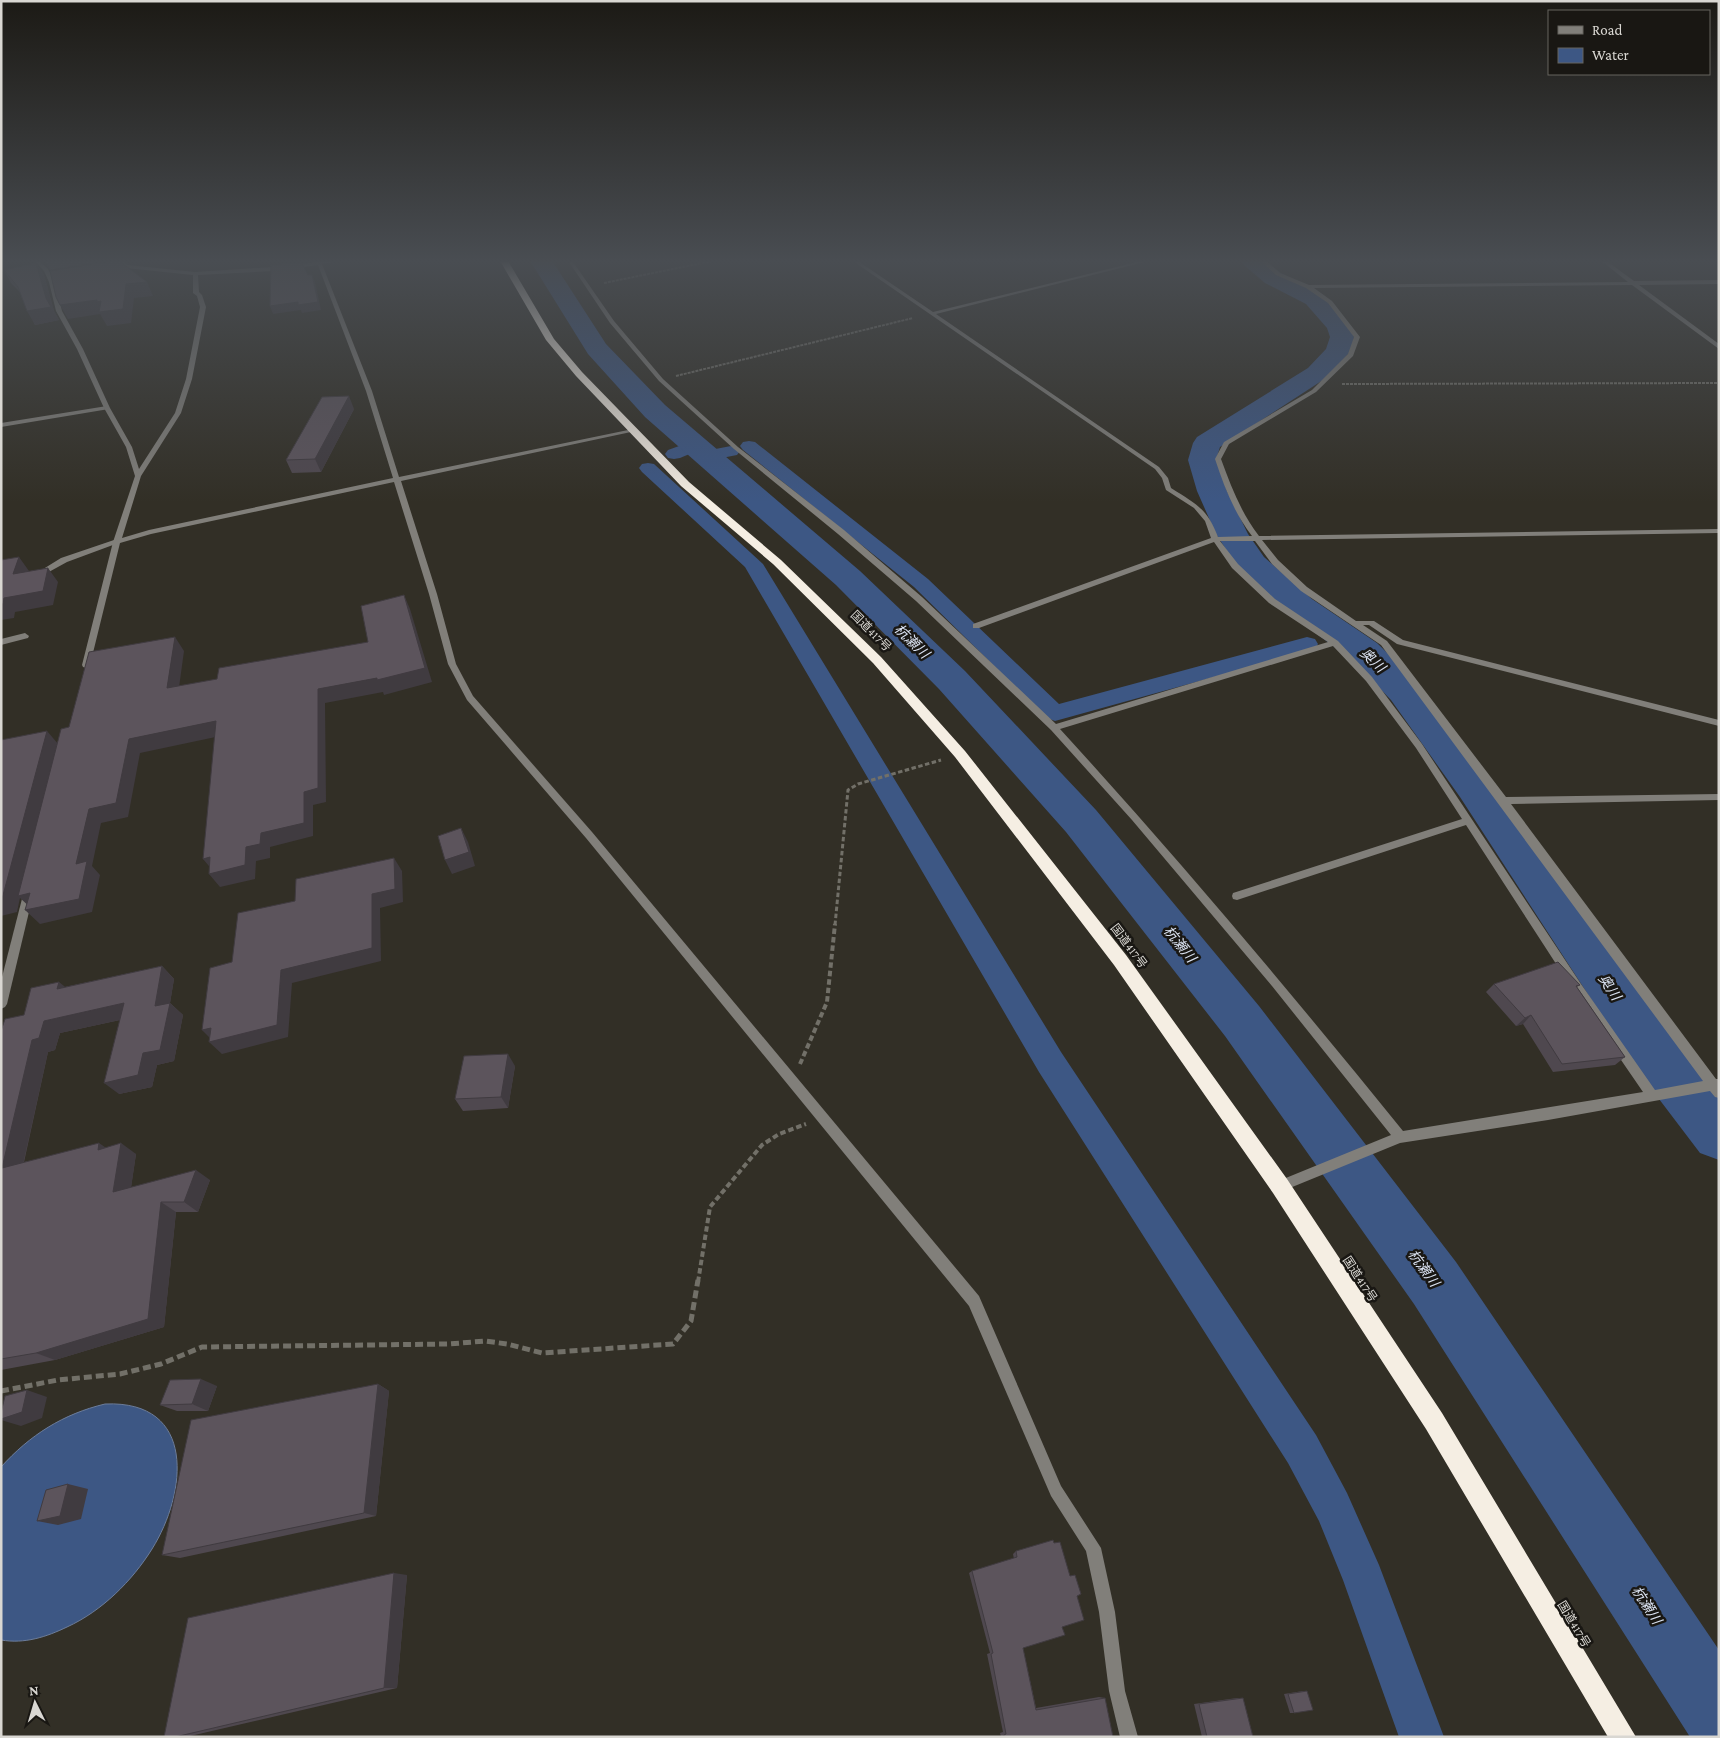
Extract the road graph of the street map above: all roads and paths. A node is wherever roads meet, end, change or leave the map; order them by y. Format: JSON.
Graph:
{"nodes":[{"id":1,"x":75,"y":340,"type":"edge"},
{"id":2,"x":196,"y":340,"type":"edge"},
{"id":3,"x":349,"y":340,"type":"edge"},
{"id":4,"x":550,"y":340,"type":"edge"},
{"id":5,"x":627,"y":340,"type":"edge"},
{"id":6,"x":824,"y":340,"type":"edge"},
{"id":7,"x":969,"y":340,"type":"edge"},
{"id":8,"x":1356,"y":340,"type":"edge"},
{"id":9,"x":1708,"y":340,"type":"edge"},
{"id":10,"x":1719,"y":348,"type":"edge"},
{"id":11,"x":661,"y":380,"type":"junction"},
{"id":12,"x":1719,"y":383,"type":"edge"},
{"id":13,"x":1321,"y":384,"type":"junction"},
{"id":14,"x":107,"y":408,"type":"junction"},
{"id":15,"x":1,"y":425,"type":"edge"},
{"id":16,"x":631,"y":430,"type":"junction"},
{"id":17,"x":138,"y":476,"type":"junction"},
{"id":18,"x":396,"y":480,"type":"junction"},
{"id":19,"x":1719,"y":531,"type":"edge"},
{"id":20,"x":1253,"y":537,"type":"junction"},
{"id":21,"x":1215,"y":539,"type":"junction"},
{"id":22,"x":117,"y":542,"type":"junction"},
{"id":23,"x":44,"y":571,"type":"edge"},
{"id":24,"x":1357,"y":623,"type":"junction"},
{"id":25,"x":976,"y":626,"type":"dead end"},
{"id":26,"x":25,"y":636,"type":"dead end"},
{"id":27,"x":1,"y":642,"type":"edge"},
{"id":28,"x":1334,"y":643,"type":"junction"},
{"id":29,"x":84,"y":673,"type":"edge"},
{"id":30,"x":1719,"y":723,"type":"edge"},
{"id":31,"x":1054,"y":728,"type":"junction"},
{"id":32,"x":960,"y":754,"type":"junction"},
{"id":33,"x":1719,"y":797,"type":"edge"},
{"id":34,"x":1503,"y":801,"type":"junction"},
{"id":35,"x":1468,"y":821,"type":"junction"},
{"id":36,"x":32,"y":882,"type":"edge"},
{"id":37,"x":1236,"y":896,"type":"dead end"},
{"id":38,"x":6,"y":969,"type":"edge"},
{"id":39,"x":1,"y":1004,"type":"edge"},
{"id":40,"x":792,"y":1080,"type":"junction"},
{"id":41,"x":1713,"y":1087,"type":"edge"},
{"id":42,"x":1652,"y":1095,"type":"junction"},
{"id":43,"x":826,"y":1120,"type":"junction"},
{"id":44,"x":1400,"y":1137,"type":"junction"},
{"id":45,"x":1287,"y":1183,"type":"junction"},
{"id":46,"x":1,"y":1391,"type":"edge"},
{"id":47,"x":1130,"y":1737,"type":"edge"},
{"id":48,"x":1623,"y":1737,"type":"edge"}],
"edges":[{"from":1,"to":14,"type":"street"},
{"from":2,"to":17,"type":"street"},
{"from":3,"to":18,"type":"street"},
{"from":4,"to":16,"type":"highway","name":"国道417号"},
{"from":5,"to":11,"type":"street"},
{"from":6,"to":11,"type":"path"},
{"from":7,"to":21,"type":"street"},
{"from":8,"to":13,"type":"street"},
{"from":9,"to":10,"type":"street"},
{"from":11,"to":31,"type":"street"},
{"from":12,"to":13,"type":"path"},
{"from":13,"to":20,"type":"street"},
{"from":14,"to":15,"type":"street"},
{"from":14,"to":17,"type":"street"},
{"from":16,"to":18,"type":"street"},
{"from":16,"to":32,"type":"highway","name":"国道417号"},
{"from":17,"to":22,"type":"street"},
{"from":18,"to":22,"type":"street"},
{"from":18,"to":40,"type":"street"},
{"from":19,"to":20,"type":"street"},
{"from":20,"to":21,"type":"street"},
{"from":20,"to":24,"type":"street"},
{"from":21,"to":25,"type":"street"},
{"from":21,"to":28,"type":"street"},
{"from":22,"to":23,"type":"street"},
{"from":22,"to":29,"type":"street"},
{"from":24,"to":30,"type":"street"},
{"from":24,"to":34,"type":"street"},
{"from":26,"to":27,"type":"street"},
{"from":28,"to":31,"type":"street"},
{"from":28,"to":35,"type":"street"},
{"from":31,"to":44,"type":"street"},
{"from":32,"to":40,"type":"path"},
{"from":32,"to":45,"type":"highway","name":"国道417号"},
{"from":33,"to":34,"type":"street"},
{"from":34,"to":41,"type":"street"},
{"from":35,"to":37,"type":"street"},
{"from":35,"to":42,"type":"street"},
{"from":36,"to":38,"type":"street"},
{"from":38,"to":39,"type":"street"},
{"from":40,"to":43,"type":"street"},
{"from":41,"to":42,"type":"street"},
{"from":42,"to":44,"type":"street"},
{"from":43,"to":46,"type":"path"},
{"from":43,"to":47,"type":"street"},
{"from":44,"to":45,"type":"street"},
{"from":45,"to":48,"type":"highway","name":"国道417号"}]}
